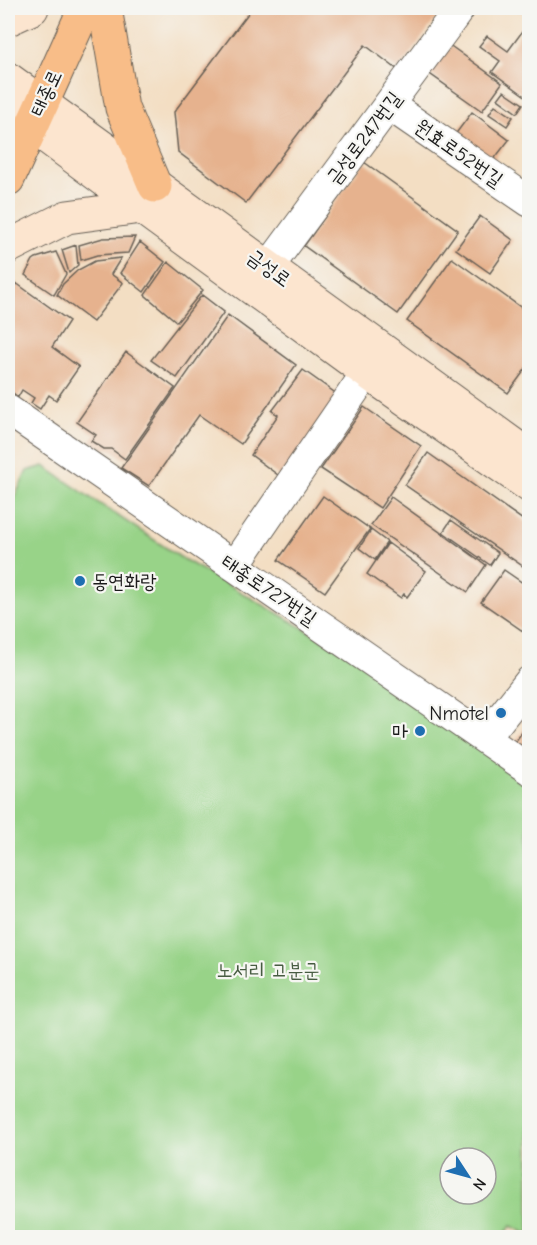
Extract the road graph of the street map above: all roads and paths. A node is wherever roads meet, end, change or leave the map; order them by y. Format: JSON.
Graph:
{"nodes":[{"id":1,"x":32,"y":8,"type":"edge"},
{"id":2,"x":85,"y":8,"type":"edge"},
{"id":3,"x":105,"y":8,"type":"edge"},
{"id":4,"x":460,"y":8,"type":"edge"},
{"id":5,"x":8,"y":19,"type":"edge"},
{"id":6,"x":8,"y":79,"type":"edge"},
{"id":7,"x":389,"y":105,"type":"junction"},
{"id":8,"x":27,"y":112,"type":"edge"},
{"id":9,"x":8,"y":180,"type":"edge"},
{"id":10,"x":148,"y":197,"type":"junction"},
{"id":11,"x":530,"y":202,"type":"edge"},
{"id":12,"x":8,"y":247,"type":"edge"},
{"id":13,"x":268,"y":268,"type":"junction"},
{"id":14,"x":367,"y":372,"type":"junction"},
{"id":15,"x":8,"y":410,"type":"edge"},
{"id":16,"x":530,"y":457,"type":"edge"},
{"id":17,"x":530,"y":486,"type":"edge"},
{"id":18,"x":234,"y":566,"type":"junction"},
{"id":19,"x":530,"y":681,"type":"edge"},
{"id":20,"x":485,"y":738,"type":"junction"},
{"id":21,"x":530,"y":770,"type":"edge"}],
"edges":[{"from":1,"to":5,"type":"street"},
{"from":2,"to":8,"type":"main road","name":"태종로"},
{"from":3,"to":10,"type":"main road"},
{"from":4,"to":7,"type":"street","name":"금성로247번길"},
{"from":6,"to":8,"type":"street","name":"금성로"},
{"from":7,"to":11,"type":"street","name":"원효로52번길"},
{"from":7,"to":13,"type":"street","name":"금성로247번길"},
{"from":8,"to":9,"type":"main road","name":"태종로"},
{"from":8,"to":10,"type":"street","name":"금성로"},
{"from":10,"to":12,"type":"street"},
{"from":10,"to":13,"type":"street","name":"금성로"},
{"from":10,"to":14,"type":"street","name":"금성로"},
{"from":13,"to":16,"type":"street","name":"금성로"},
{"from":14,"to":17,"type":"street","name":"금성로"},
{"from":14,"to":18,"type":"street"},
{"from":15,"to":18,"type":"street","name":"태종로727번길"},
{"from":18,"to":20,"type":"street","name":"태종로727번길"},
{"from":19,"to":20,"type":"street"},
{"from":20,"to":21,"type":"street","name":"태종로727번길"}]}
